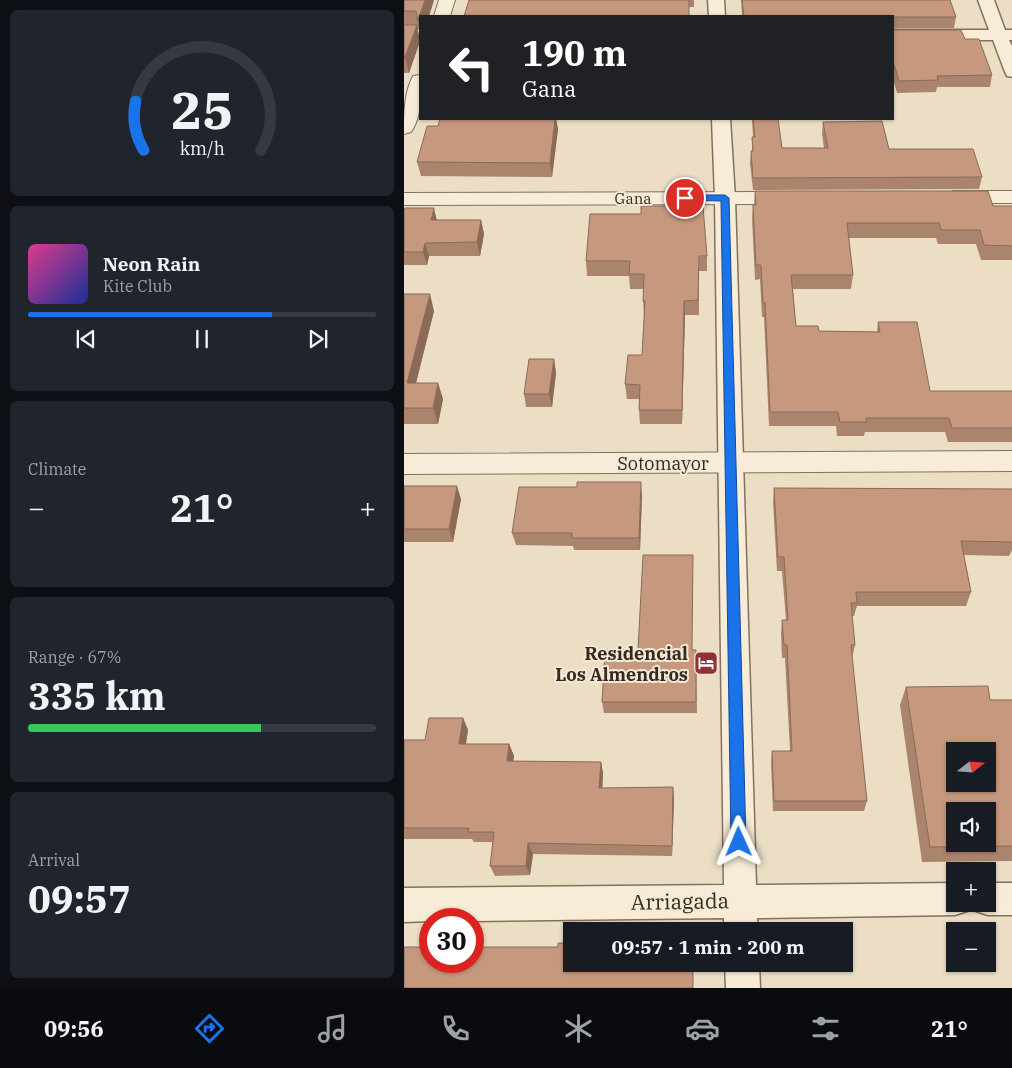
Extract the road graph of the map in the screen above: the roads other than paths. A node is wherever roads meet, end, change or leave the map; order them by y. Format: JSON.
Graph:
{"nodes":[{"id":1,"x":447,"y":0,"type":"edge"},
{"id":2,"x":716,"y":0,"type":"edge"},
{"id":3,"x":986,"y":0,"type":"edge"},
{"id":4,"x":442,"y":15,"type":"edge"},
{"id":5,"x":717,"y":15,"type":"edge"},
{"id":6,"x":404,"y":34,"type":"edge"},
{"id":7,"x":419,"y":34,"type":"edge"},
{"id":8,"x":894,"y":35,"type":"edge"},
{"id":9,"x":1005,"y":35,"type":"edge"},
{"id":10,"x":1012,"y":72,"type":"edge"},
{"id":11,"x":419,"y":83,"type":"edge"},
{"id":12,"x":721,"y":120,"type":"edge"},
{"id":13,"x":404,"y":128,"type":"edge"},
{"id":14,"x":933,"y":197,"type":"edge"},
{"id":15,"x":1012,"y":197,"type":"edge"},
{"id":16,"x":725,"y":198,"type":"junction"},
{"id":17,"x":814,"y":198,"type":"edge"},
{"id":18,"x":404,"y":199,"type":"edge"},
{"id":19,"x":1012,"y":461,"type":"edge"},
{"id":20,"x":730,"y":462,"type":"junction"},
{"id":21,"x":404,"y":464,"type":"edge"},
{"id":22,"x":996,"y":899,"type":"edge"},
{"id":23,"x":1012,"y":899,"type":"edge"},
{"id":24,"x":946,"y":900,"type":"edge"},
{"id":25,"x":404,"y":905,"type":"edge"},
{"id":26,"x":740,"y":916,"type":"edge"},
{"id":27,"x":742,"y":972,"type":"edge"},
{"id":28,"x":743,"y":988,"type":"edge"}],
"edges":[{"from":1,"to":4,"type":"street"},
{"from":2,"to":5,"type":"street"},
{"from":3,"to":9,"type":"street"},
{"from":6,"to":7,"type":"street"},
{"from":8,"to":9,"type":"street"},
{"from":9,"to":10,"type":"street"},
{"from":11,"to":13,"type":"street"},
{"from":12,"to":16,"type":"street"},
{"from":14,"to":15,"type":"street"},
{"from":16,"to":17,"type":"street","name":"Gana"},
{"from":16,"to":18,"type":"street","name":"Gana"},
{"from":16,"to":20,"type":"street"},
{"from":19,"to":20,"type":"street","name":"Sotomayor"},
{"from":20,"to":21,"type":"street","name":"Sotomayor"},
{"from":20,"to":26,"type":"street"},
{"from":22,"to":23,"type":"street"},
{"from":24,"to":26,"type":"street","name":"Arriagada"},
{"from":25,"to":26,"type":"street","name":"Arriagada"},
{"from":27,"to":28,"type":"street"}]}
